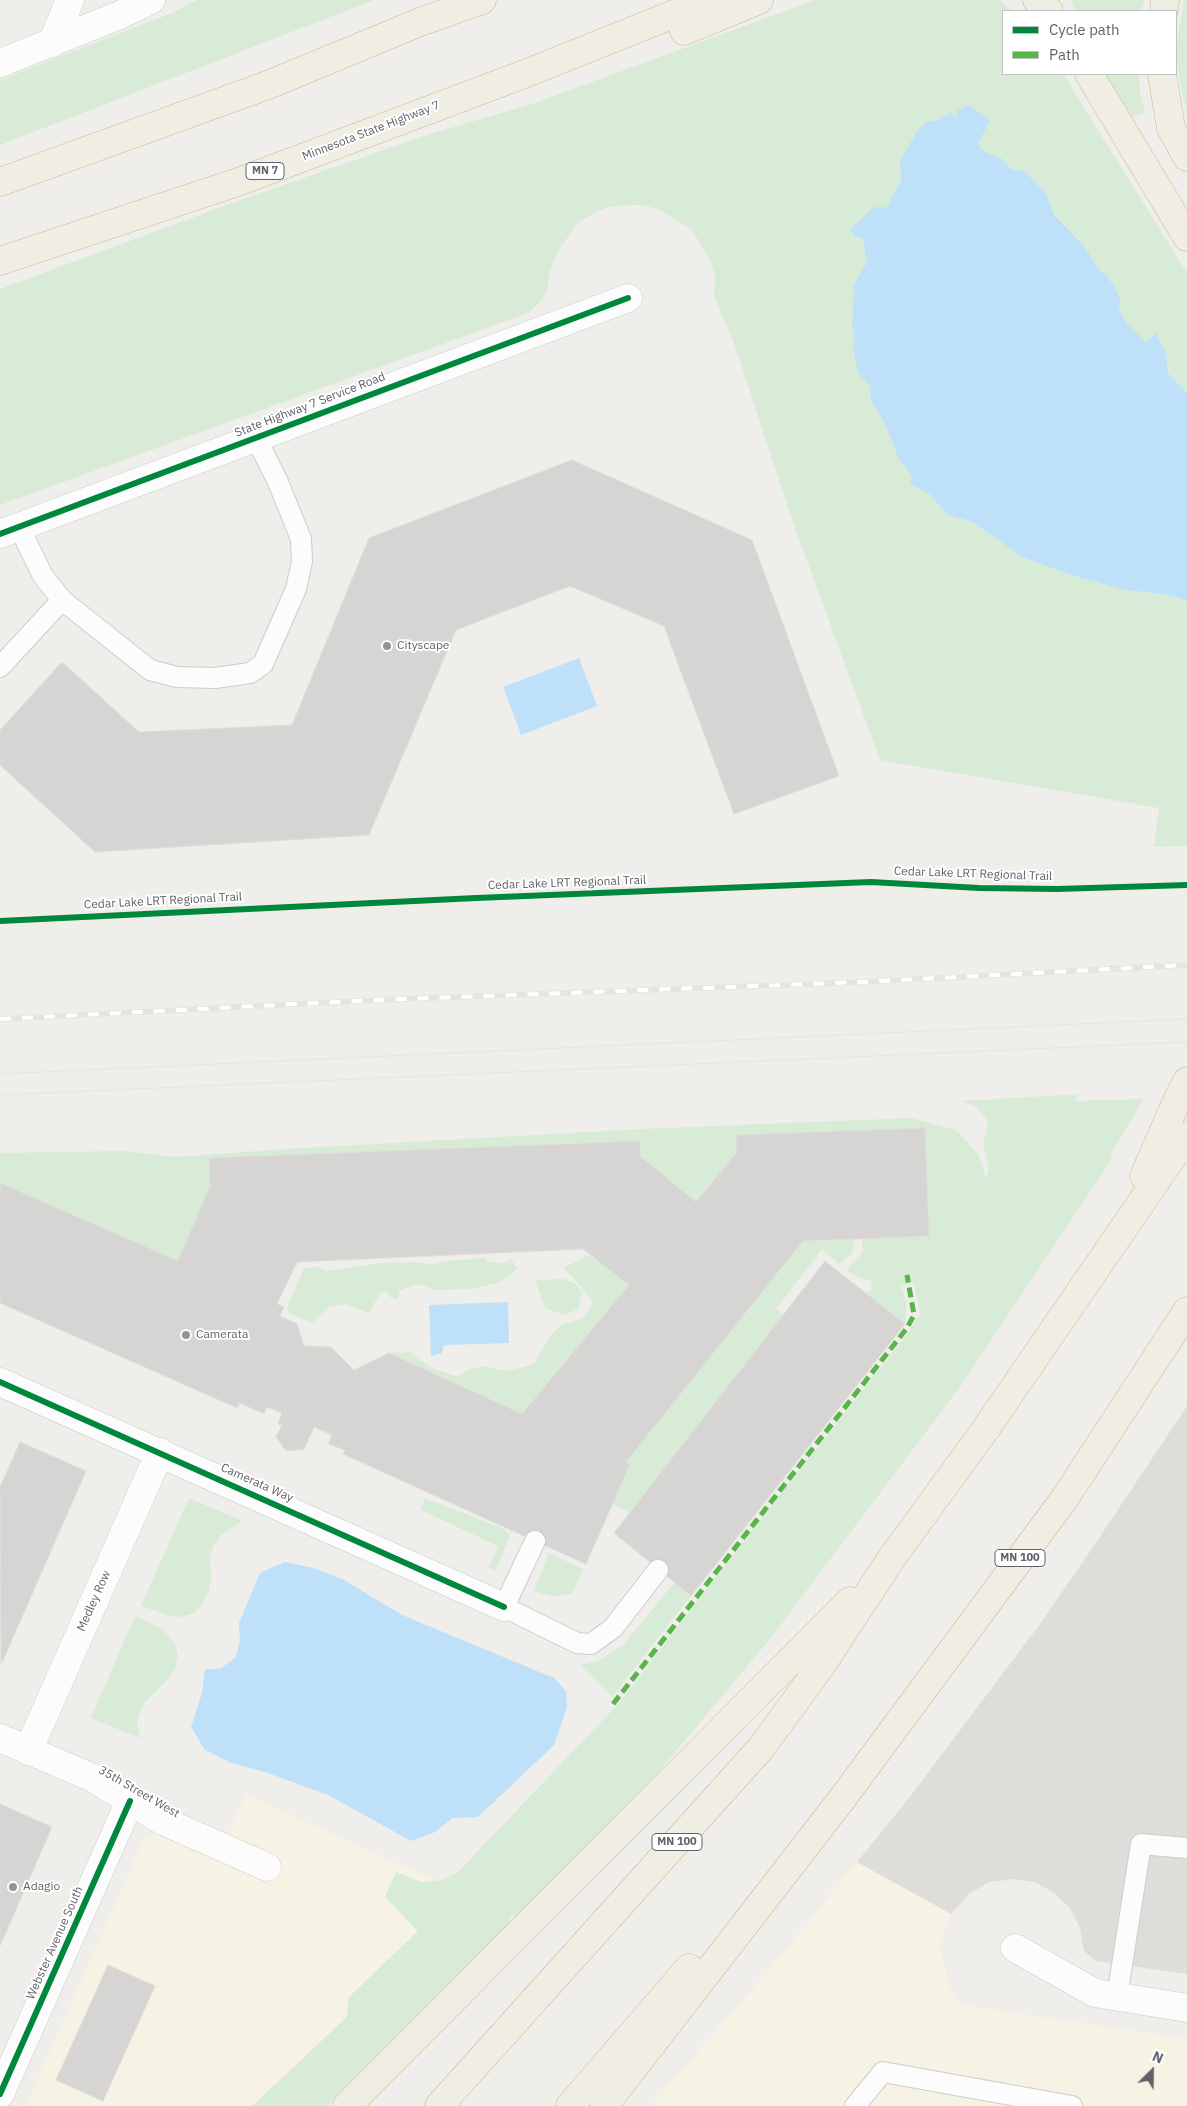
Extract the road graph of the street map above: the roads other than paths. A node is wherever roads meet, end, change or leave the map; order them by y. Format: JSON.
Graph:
{"nodes":[{"id":1,"x":70,"y":0,"type":"edge"},
{"id":2,"x":152,"y":0,"type":"edge"},
{"id":3,"x":482,"y":0,"type":"edge"},
{"id":4,"x":709,"y":0,"type":"edge"},
{"id":5,"x":759,"y":0,"type":"edge"},
{"id":6,"x":1038,"y":0,"type":"edge"},
{"id":7,"x":1047,"y":10,"type":"edge"},
{"id":8,"x":52,"y":43,"type":"junction"},
{"id":9,"x":0,"y":63,"type":"edge"},
{"id":10,"x":527,"y":73,"type":"junction"},
{"id":11,"x":1090,"y":75,"type":"edge"},
{"id":12,"x":1162,"y":75,"type":"edge"},
{"id":13,"x":1187,"y":157,"type":"edge"},
{"id":14,"x":0,"y":182,"type":"edge"},
{"id":15,"x":1187,"y":237,"type":"edge"},
{"id":16,"x":0,"y":262,"type":"edge"},
{"id":17,"x":628,"y":298,"type":"dead end"},
{"id":18,"x":256,"y":438,"type":"junction"},
{"id":19,"x":10,"y":530,"type":"edge"},
{"id":20,"x":62,"y":600,"type":"junction"},
{"id":21,"x":0,"y":668,"type":"edge"},
{"id":22,"x":1187,"y":1081,"type":"edge"},
{"id":23,"x":1187,"y":1136,"type":"edge"},
{"id":24,"x":1120,"y":1233,"type":"junction"},
{"id":25,"x":1187,"y":1311,"type":"edge"},
{"id":26,"x":0,"y":1382,"type":"edge"},
{"id":27,"x":160,"y":1452,"type":"junction"},
{"id":28,"x":535,"y":1541,"type":"dead end"},
{"id":29,"x":891,"y":1559,"type":"junction"},
{"id":30,"x":658,"y":1570,"type":"dead end"},
{"id":31,"x":504,"y":1607,"type":"junction"},
{"id":32,"x":0,"y":1738,"type":"edge"},
{"id":33,"x":28,"y":1750,"type":"junction"},
{"id":34,"x":842,"y":1798,"type":"junction"},
{"id":35,"x":130,"y":1801,"type":"junction"},
{"id":36,"x":1187,"y":1848,"type":"edge"},
{"id":37,"x":267,"y":1867,"type":"dead end"},
{"id":38,"x":1015,"y":1948,"type":"dead end"},
{"id":39,"x":1117,"y":1998,"type":"junction"},
{"id":40,"x":1187,"y":2008,"type":"edge"},
{"id":41,"x":3,"y":2080,"type":"edge"},
{"id":42,"x":347,"y":2106,"type":"edge"},
{"id":43,"x":439,"y":2106,"type":"edge"},
{"id":44,"x":570,"y":2106,"type":"edge"},
{"id":45,"x":604,"y":2106,"type":"edge"},
{"id":46,"x":855,"y":2106,"type":"edge"},
{"id":47,"x":1072,"y":2106,"type":"edge"}],
"edges":[{"from":1,"to":8,"type":"street"},
{"from":2,"to":8,"type":"street"},
{"from":3,"to":14,"type":"highway"},
{"from":4,"to":10,"type":"highway","name":"Minnesota State Highway 7","number":"MN 7"},
{"from":5,"to":10,"type":"highway"},
{"from":6,"to":7,"type":"highway"},
{"from":8,"to":9,"type":"street"},
{"from":10,"to":16,"type":"highway","name":"Minnesota State Highway 7","number":"MN 7"},
{"from":11,"to":15,"type":"highway"},
{"from":12,"to":13,"type":"highway"},
{"from":17,"to":18,"type":"street","name":"State Highway 7 Service Road"},
{"from":18,"to":19,"type":"street","name":"State Highway 7 Service Road"},
{"from":18,"to":20,"type":"lane"},
{"from":19,"to":20,"type":"lane"},
{"from":20,"to":21,"type":"lane"},
{"from":22,"to":24,"type":"highway"},
{"from":23,"to":24,"type":"highway","number":"MN 100"},
{"from":24,"to":29,"type":"highway","number":"MN 100"},
{"from":25,"to":34,"type":"highway","number":"MN 100"},
{"from":26,"to":27,"type":"street","name":"Camerata Way"},
{"from":27,"to":31,"type":"street","name":"Camerata Way"},
{"from":27,"to":33,"type":"street","name":"Medley Row"},
{"from":28,"to":31,"type":"lane"},
{"from":29,"to":42,"type":"highway"},
{"from":29,"to":43,"type":"highway","number":"MN 100"},
{"from":30,"to":31,"type":"lane"},
{"from":32,"to":33,"type":"street","name":"35th Street West"},
{"from":33,"to":35,"type":"street","name":"35th Street West"},
{"from":34,"to":44,"type":"highway","number":"MN 100"},
{"from":34,"to":45,"type":"highway"},
{"from":35,"to":37,"type":"street","name":"35th Street West"},
{"from":35,"to":41,"type":"street","name":"Webster Avenue South"},
{"from":36,"to":39,"type":"lane"},
{"from":38,"to":39,"type":"street"},
{"from":39,"to":40,"type":"street"},
{"from":46,"to":47,"type":"lane"}]}
